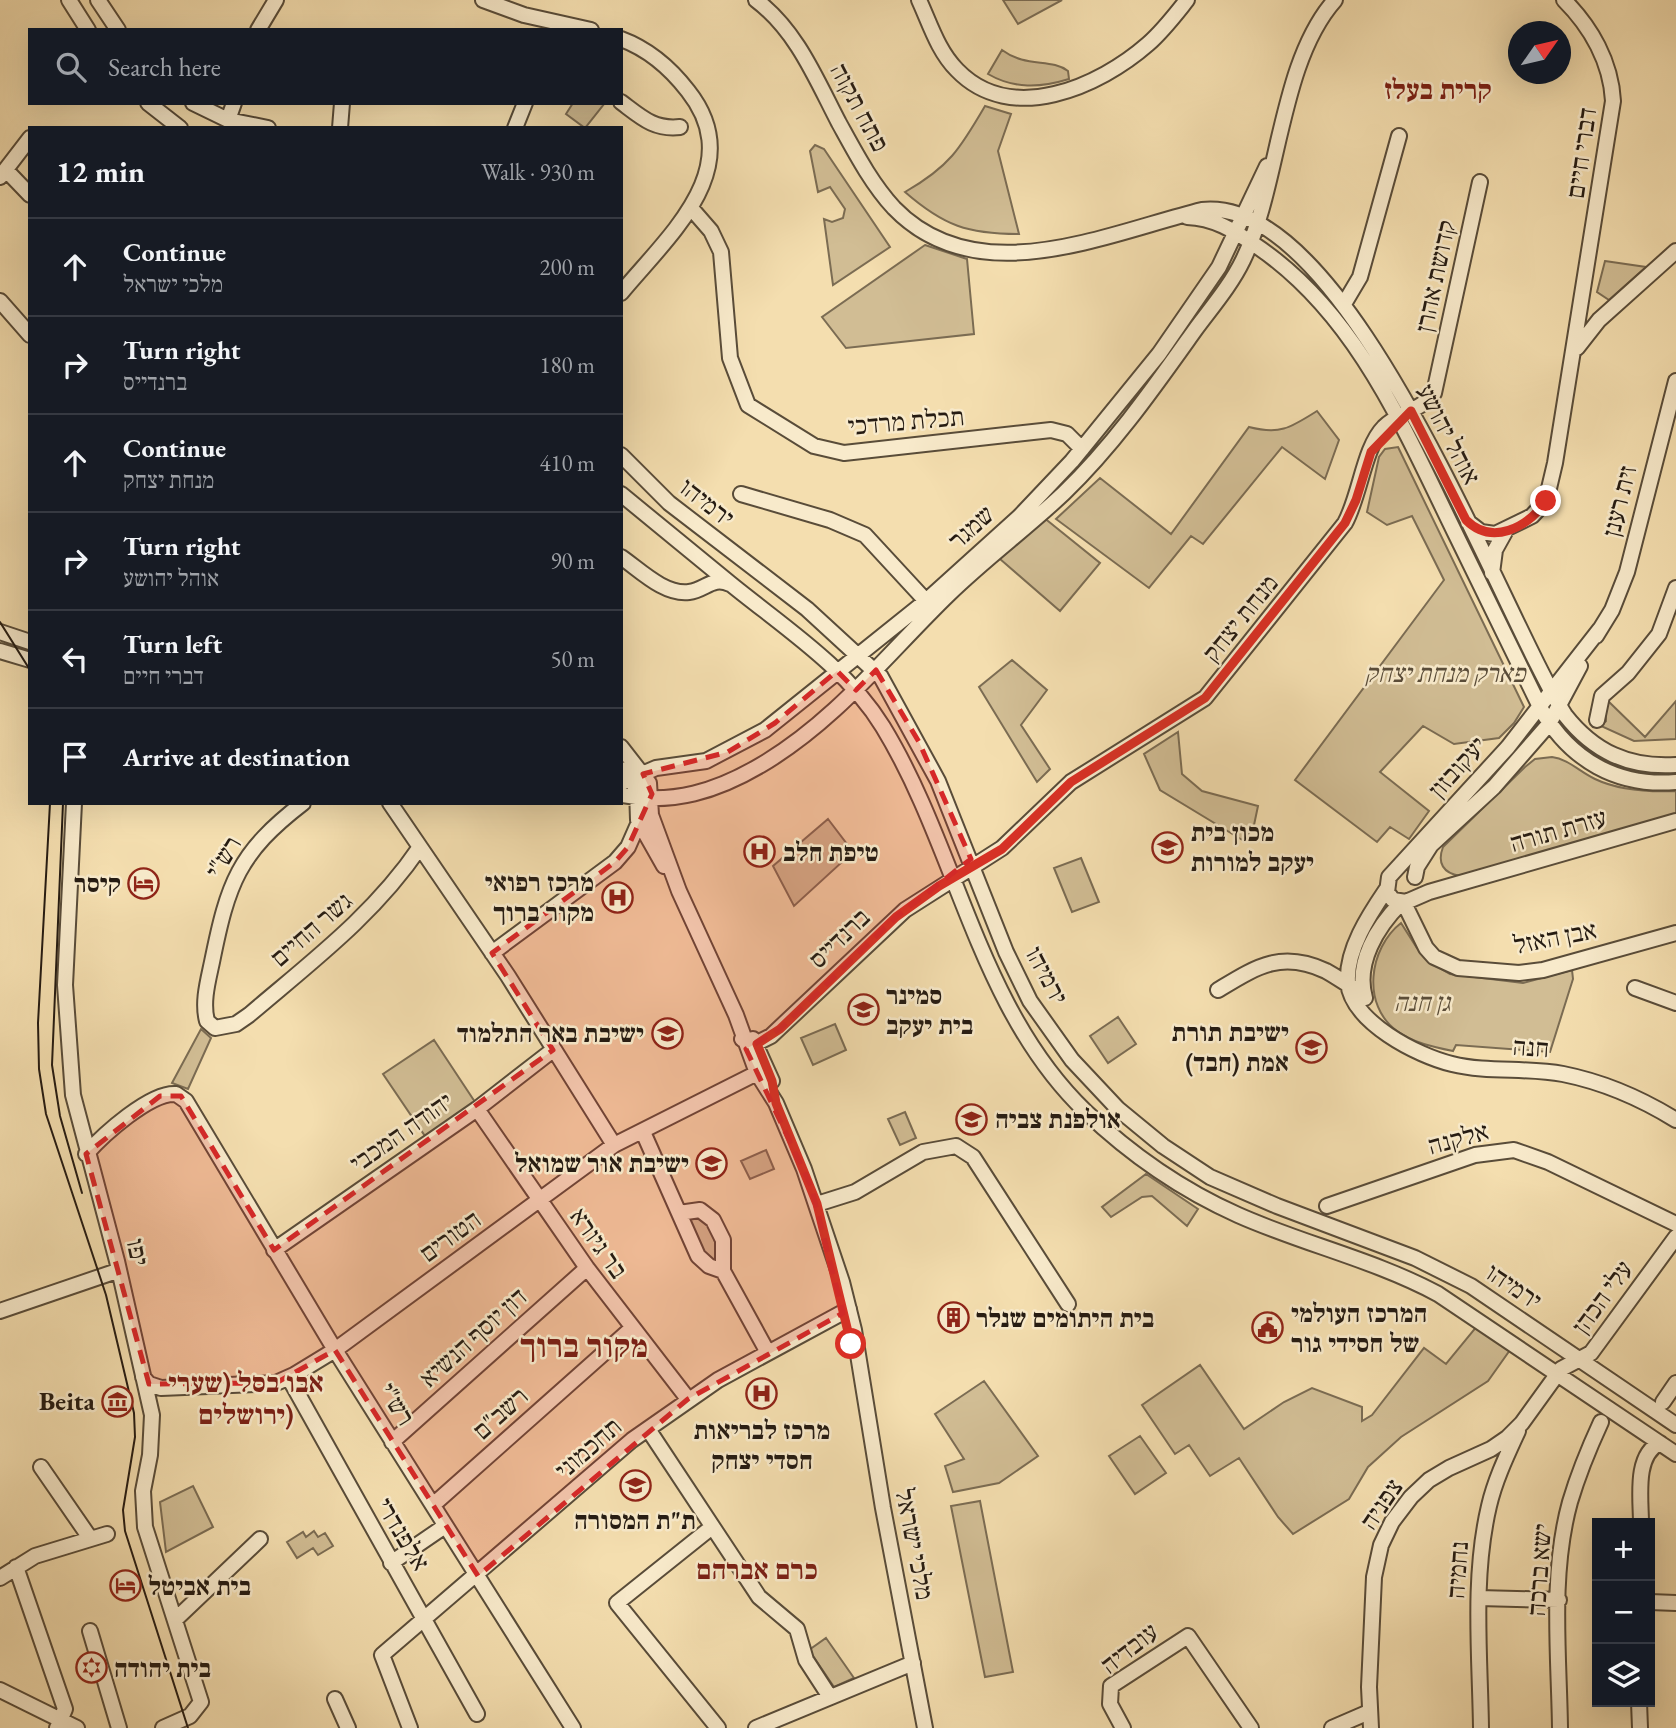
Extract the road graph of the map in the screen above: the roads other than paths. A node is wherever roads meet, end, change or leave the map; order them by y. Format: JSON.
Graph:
{"nodes":[{"id":1,"x":69,"y":0,"type":"edge"},
{"id":2,"x":98,"y":0,"type":"edge"},
{"id":3,"x":483,"y":0,"type":"edge"},
{"id":4,"x":756,"y":0,"type":"edge"},
{"id":5,"x":919,"y":0,"type":"edge"},
{"id":6,"x":1188,"y":0,"type":"edge"},
{"id":7,"x":1335,"y":0,"type":"edge"},
{"id":8,"x":1564,"y":0,"type":"edge"},
{"id":9,"x":272,"y":1,"type":"edge"},
{"id":10,"x":547,"y":25,"type":"edge"},
{"id":11,"x":87,"y":28,"type":"edge"},
{"id":12,"x":117,"y":28,"type":"edge"},
{"id":13,"x":259,"y":28,"type":"edge"},
{"id":14,"x":573,"y":28,"type":"edge"},
{"id":15,"x":623,"y":40,"type":"edge"},
{"id":16,"x":623,"y":103,"type":"edge"},
{"id":17,"x":151,"y":105,"type":"edge"},
{"id":18,"x":198,"y":105,"type":"edge"},
{"id":19,"x":232,"y":105,"type":"edge"},
{"id":20,"x":342,"y":105,"type":"edge"},
{"id":21,"x":524,"y":105,"type":"edge"},
{"id":22,"x":228,"y":120,"type":"junction"},
{"id":23,"x":340,"y":124,"type":"edge"},
{"id":24,"x":177,"y":126,"type":"edge"},
{"id":25,"x":258,"y":126,"type":"edge"},
{"id":26,"x":516,"y":126,"type":"edge"},
{"id":27,"x":680,"y":127,"type":"dead end"},
{"id":28,"x":1399,"y":136,"type":"dead end"},
{"id":29,"x":28,"y":141,"type":"edge"},
{"id":30,"x":1272,"y":159,"type":"junction"},
{"id":31,"x":3,"y":173,"type":"edge"},
{"id":32,"x":1480,"y":182,"type":"dead end"},
{"id":33,"x":28,"y":192,"type":"edge"},
{"id":34,"x":691,"y":208,"type":"junction"},
{"id":35,"x":1242,"y":214,"type":"junction"},
{"id":36,"x":1168,"y":219,"type":"junction"},
{"id":37,"x":1258,"y":224,"type":"junction"},
{"id":38,"x":925,"y":232,"type":"joint"},
{"id":39,"x":1234,"y":232,"type":"junction"},
{"id":40,"x":1251,"y":242,"type":"junction"},
{"id":41,"x":1676,"y":251,"type":"edge"},
{"id":42,"x":1586,"y":283,"type":"junction"},
{"id":43,"x":623,"y":291,"type":"edge"},
{"id":44,"x":0,"y":302,"type":"edge"},
{"id":45,"x":1343,"y":304,"type":"junction"},
{"id":46,"x":1599,"y":320,"type":"junction"},
{"id":47,"x":28,"y":332,"type":"edge"},
{"id":48,"x":1572,"y":365,"type":"junction"},
{"id":49,"x":1676,"y":381,"type":"edge"},
{"id":50,"x":1403,"y":417,"type":"junction"},
{"id":51,"x":1082,"y":449,"type":"junction"},
{"id":52,"x":1102,"y":451,"type":"junction"},
{"id":53,"x":623,"y":457,"type":"edge"},
{"id":54,"x":741,"y":494,"type":"dead end"},
{"id":55,"x":623,"y":496,"type":"edge"},
{"id":56,"x":1466,"y":520,"type":"junction"},
{"id":57,"x":1505,"y":532,"type":"junction"},
{"id":58,"x":623,"y":558,"type":"edge"},
{"id":59,"x":704,"y":561,"type":"junction"},
{"id":60,"x":1493,"y":575,"type":"junction"},
{"id":61,"x":731,"y":584,"type":"junction"},
{"id":62,"x":706,"y":585,"type":"junction"},
{"id":63,"x":1676,"y":588,"type":"edge"},
{"id":64,"x":926,"y":601,"type":"junction"},
{"id":65,"x":1600,"y":629,"type":"junction"},
{"id":66,"x":0,"y":632,"type":"edge"},
{"id":67,"x":28,"y":641,"type":"edge"},
{"id":68,"x":0,"y":651,"type":"edge"},
{"id":69,"x":858,"y":653,"type":"junction"},
{"id":70,"x":28,"y":659,"type":"edge"},
{"id":71,"x":876,"y":670,"type":"junction"},
{"id":72,"x":837,"y":671,"type":"junction"},
{"id":73,"x":856,"y":690,"type":"junction"},
{"id":74,"x":1552,"y":693,"type":"junction"},
{"id":75,"x":869,"y":705,"type":"junction"},
{"id":76,"x":1560,"y":707,"type":"junction"},
{"id":77,"x":1541,"y":709,"type":"junction"},
{"id":78,"x":826,"y":717,"type":"junction"},
{"id":79,"x":1597,"y":720,"type":"dead end"},
{"id":80,"x":1549,"y":724,"type":"junction"},
{"id":81,"x":623,"y":754,"type":"edge"},
{"id":82,"x":1676,"y":765,"type":"edge"},
{"id":83,"x":629,"y":776,"type":"edge"},
{"id":84,"x":1676,"y":782,"type":"edge"},
{"id":85,"x":623,"y":798,"type":"edge"},
{"id":86,"x":645,"y":799,"type":"junction"},
{"id":87,"x":623,"y":801,"type":"edge"},
{"id":88,"x":74,"y":805,"type":"edge"},
{"id":89,"x":301,"y":805,"type":"edge"},
{"id":90,"x":391,"y":805,"type":"edge"},
{"id":91,"x":1676,"y":821,"type":"edge"},
{"id":92,"x":639,"y":822,"type":"junction"},
{"id":93,"x":420,"y":847,"type":"junction"},
{"id":94,"x":973,"y":863,"type":"junction"},
{"id":95,"x":1395,"y":871,"type":"junction"},
{"id":96,"x":953,"y":878,"type":"junction"},
{"id":97,"x":1416,"y":878,"type":"junction"},
{"id":98,"x":1454,"y":886,"type":"junction"},
{"id":99,"x":1386,"y":890,"type":"junction"},
{"id":100,"x":679,"y":891,"type":"junction"},
{"id":101,"x":1408,"y":900,"type":"junction"},
{"id":102,"x":1676,"y":933,"type":"edge"},
{"id":103,"x":492,"y":953,"type":"junction"},
{"id":104,"x":1349,"y":987,"type":"junction"},
{"id":105,"x":1635,"y":988,"type":"dead end"},
{"id":106,"x":1218,"y":990,"type":"dead end"},
{"id":107,"x":1364,"y":994,"type":"junction"},
{"id":108,"x":1676,"y":1003,"type":"edge"},
{"id":109,"x":219,"y":1029,"type":"joint"},
{"id":110,"x":1382,"y":1030,"type":"junction"},
{"id":111,"x":750,"y":1042,"type":"junction"},
{"id":112,"x":553,"y":1050,"type":"junction"},
{"id":113,"x":757,"y":1073,"type":"junction"},
{"id":114,"x":772,"y":1081,"type":"junction"},
{"id":115,"x":776,"y":1103,"type":"junction"},
{"id":116,"x":477,"y":1109,"type":"junction"},
{"id":117,"x":1676,"y":1120,"type":"edge"},
{"id":118,"x":643,"y":1132,"type":"junction"},
{"id":119,"x":614,"y":1146,"type":"junction"},
{"id":120,"x":86,"y":1154,"type":"junction"},
{"id":121,"x":540,"y":1202,"type":"junction"},
{"id":122,"x":817,"y":1204,"type":"junction"},
{"id":123,"x":1327,"y":1206,"type":"dead end"},
{"id":124,"x":679,"y":1213,"type":"junction"},
{"id":125,"x":1676,"y":1224,"type":"edge"},
{"id":126,"x":1676,"y":1237,"type":"edge"},
{"id":127,"x":274,"y":1250,"type":"junction"},
{"id":128,"x":587,"y":1268,"type":"junction"},
{"id":129,"x":117,"y":1271,"type":"junction"},
{"id":130,"x":723,"y":1271,"type":"junction"},
{"id":131,"x":1068,"y":1304,"type":"dead end"},
{"id":132,"x":0,"y":1311,"type":"edge"},
{"id":133,"x":846,"y":1311,"type":"junction"},
{"id":134,"x":631,"y":1329,"type":"junction"},
{"id":135,"x":335,"y":1349,"type":"junction"},
{"id":136,"x":767,"y":1351,"type":"junction"},
{"id":137,"x":1581,"y":1361,"type":"junction"},
{"id":138,"x":1557,"y":1373,"type":"junction"},
{"id":139,"x":143,"y":1377,"type":"junction"},
{"id":140,"x":289,"y":1378,"type":"junction"},
{"id":141,"x":1676,"y":1383,"type":"edge"},
{"id":142,"x":688,"y":1399,"type":"junction"},
{"id":143,"x":1663,"y":1402,"type":"dead end"},
{"id":144,"x":1601,"y":1422,"type":"dead end"},
{"id":145,"x":1522,"y":1423,"type":"junction"},
{"id":146,"x":1676,"y":1425,"type":"edge"},
{"id":147,"x":648,"y":1429,"type":"junction"},
{"id":148,"x":392,"y":1442,"type":"junction"},
{"id":149,"x":1660,"y":1443,"type":"junction"},
{"id":150,"x":1491,"y":1449,"type":"junction"},
{"id":151,"x":1676,"y":1454,"type":"edge"},
{"id":152,"x":1504,"y":1462,"type":"junction"},
{"id":153,"x":41,"y":1467,"type":"dead end"},
{"id":154,"x":433,"y":1505,"type":"junction"},
{"id":155,"x":1641,"y":1518,"type":"edge"},
{"id":156,"x":445,"y":1526,"type":"junction"},
{"id":157,"x":712,"y":1527,"type":"junction"},
{"id":158,"x":107,"y":1534,"type":"dead end"},
{"id":159,"x":90,"y":1538,"type":"junction"},
{"id":160,"x":260,"y":1539,"type":"dead end"},
{"id":161,"x":391,"y":1563,"type":"junction"},
{"id":162,"x":16,"y":1567,"type":"junction"},
{"id":163,"x":478,"y":1576,"type":"junction"},
{"id":164,"x":0,"y":1578,"type":"edge"},
{"id":165,"x":1479,"y":1598,"type":"junction"},
{"id":166,"x":1559,"y":1600,"type":"junction"},
{"id":167,"x":1655,"y":1602,"type":"edge"},
{"id":168,"x":1676,"y":1603,"type":"edge"},
{"id":169,"x":175,"y":1620,"type":"junction"},
{"id":170,"x":427,"y":1620,"type":"junction"},
{"id":171,"x":90,"y":1631,"type":"dead end"},
{"id":172,"x":913,"y":1663,"type":"junction"},
{"id":173,"x":0,"y":1690,"type":"edge"},
{"id":174,"x":830,"y":1696,"type":"junction"},
{"id":175,"x":335,"y":1699,"type":"dead end"},
{"id":176,"x":1639,"y":1707,"type":"edge"},
{"id":177,"x":1369,"y":1712,"type":"junction"},
{"id":178,"x":477,"y":1714,"type":"dead end"},
{"id":179,"x":59,"y":1724,"type":"edge"},
{"id":180,"x":766,"y":1726,"type":"edge"},
{"id":181,"x":77,"y":1728,"type":"edge"},
{"id":182,"x":119,"y":1728,"type":"edge"},
{"id":183,"x":163,"y":1728,"type":"edge"},
{"id":184,"x":348,"y":1728,"type":"edge"},
{"id":185,"x":410,"y":1728,"type":"edge"},
{"id":186,"x":573,"y":1728,"type":"edge"},
{"id":187,"x":718,"y":1728,"type":"edge"},
{"id":188,"x":925,"y":1728,"type":"edge"},
{"id":189,"x":1123,"y":1728,"type":"edge"},
{"id":190,"x":1251,"y":1728,"type":"edge"},
{"id":191,"x":1332,"y":1728,"type":"edge"},
{"id":192,"x":1371,"y":1728,"type":"edge"},
{"id":193,"x":1481,"y":1728,"type":"edge"},
{"id":194,"x":1560,"y":1728,"type":"edge"},
{"id":195,"x":1640,"y":1728,"type":"edge"}],
"edges":[{"from":1,"to":11,"type":"street"},
{"from":2,"to":12,"type":"street"},
{"from":3,"to":10,"type":"street"},
{"from":4,"to":38,"type":"street","name":"פתח תקוה"},
{"from":5,"to":6,"type":"street"},
{"from":7,"to":30,"type":"street"},
{"from":8,"to":42,"type":"street","name":"דברי חיים"},
{"from":9,"to":13,"type":"street"},
{"from":10,"to":14,"type":"street"},
{"from":15,"to":34,"type":"street"},
{"from":16,"to":27,"type":"street"},
{"from":17,"to":24,"type":"street"},
{"from":18,"to":22,"type":"street"},
{"from":19,"to":22,"type":"street"},
{"from":20,"to":23,"type":"street"},
{"from":21,"to":26,"type":"street"},
{"from":22,"to":25,"type":"street"},
{"from":28,"to":45,"type":"street"},
{"from":29,"to":31,"type":"street"},
{"from":30,"to":35,"type":"street","name":"שמגר"},
{"from":30,"to":37,"type":"street","name":"שמגר"},
{"from":31,"to":33,"type":"street"},
{"from":32,"to":50,"type":"street","name":"קדושת אהרן"},
{"from":34,"to":43,"type":"street"},
{"from":34,"to":51,"type":"street","name":"תכלת מרדכי"},
{"from":35,"to":36,"type":"street","name":"אוהל יהושע"},
{"from":35,"to":37,"type":"street","name":"אוהל יהושע"},
{"from":35,"to":39,"type":"street","name":"שמגר"},
{"from":36,"to":38,"type":"street","name":"אוהל יהושע"},
{"from":36,"to":39,"type":"street","name":"אוהל יהושע"},
{"from":37,"to":40,"type":"street","name":"שמגר"},
{"from":37,"to":45,"type":"street","name":"אוהל יהושע"},
{"from":39,"to":40,"type":"street","name":"אוהל יהושע"},
{"from":39,"to":51,"type":"street","name":"שמגר"},
{"from":40,"to":50,"type":"street","name":"אוהל יהושע"},
{"from":40,"to":52,"type":"street","name":"שמגר"},
{"from":41,"to":46,"type":"street"},
{"from":42,"to":46,"type":"street","name":"דברי חיים"},
{"from":42,"to":48,"type":"street","name":"דברי חיים"},
{"from":44,"to":47,"type":"street"},
{"from":45,"to":50,"type":"street","name":"אוהל יהושע"},
{"from":46,"to":48,"type":"street","name":"דברי חיים"},
{"from":48,"to":57,"type":"street","name":"דברי חיים"},
{"from":49,"to":65,"type":"street","name":"זית רענן"},
{"from":50,"to":56,"type":"street","name":"אוהל יהושע"},
{"from":50,"to":77,"type":"street","name":"אוהל יהושע"},
{"from":50,"to":94,"type":"street","name":"מנחת יצחק"},
{"from":51,"to":52,"type":"street","name":"תכלת מרדכי"},
{"from":51,"to":64,"type":"street","name":"שמגר"},
{"from":52,"to":71,"type":"street","name":"שמגר"},
{"from":53,"to":69,"type":"street","name":"ירמיהו"},
{"from":54,"to":64,"type":"street"},
{"from":55,"to":59,"type":"street","name":"ירמיהו"},
{"from":56,"to":57,"type":"street"},
{"from":56,"to":60,"type":"street","name":"אוהל יהושע"},
{"from":57,"to":60,"type":"street"},
{"from":58,"to":62,"type":"street"},
{"from":59,"to":61,"type":"street","name":"ירמיהו"},
{"from":59,"to":62,"type":"street"},
{"from":60,"to":74,"type":"street","name":"אוהל יהושע"},
{"from":61,"to":62,"type":"street"},
{"from":61,"to":72,"type":"street","name":"ירמיהו"},
{"from":63,"to":79,"type":"street"},
{"from":64,"to":69,"type":"street","name":"שמגר"},
{"from":65,"to":74,"type":"street","name":"זית רענן"},
{"from":65,"to":76,"type":"street","name":"זית רענן"},
{"from":66,"to":67,"type":"street"},
{"from":68,"to":70,"type":"street"},
{"from":69,"to":71,"type":"street","name":"ירמיהו"},
{"from":69,"to":72,"type":"street","name":"שמגר"},
{"from":71,"to":73,"type":"street","name":"שמגר"},
{"from":71,"to":94,"type":"street","name":"ירמיהו"},
{"from":72,"to":73,"type":"street","name":"ירמיהו"},
{"from":72,"to":83,"type":"street","name":"שמגר"},
{"from":73,"to":75,"type":"street","name":"ירמיהו"},
{"from":73,"to":78,"type":"street","name":"שמגר"},
{"from":74,"to":76,"type":"street","name":"אוהל יהושע"},
{"from":74,"to":77,"type":"street","name":"יעקובזון"},
{"from":75,"to":78,"type":"street"},
{"from":75,"to":96,"type":"street","name":"ירמיהו"},
{"from":76,"to":80,"type":"street","name":"יעקובזון"},
{"from":76,"to":82,"type":"street","name":"אוהל יהושע"},
{"from":77,"to":80,"type":"street","name":"אוהל יהושע"},
{"from":77,"to":95,"type":"street","name":"יעקובזון"},
{"from":78,"to":86,"type":"street","name":"שמגר"},
{"from":80,"to":84,"type":"street","name":"אוהל יהושע"},
{"from":80,"to":97,"type":"street","name":"יעקובזון"},
{"from":81,"to":83,"type":"street"},
{"from":83,"to":86,"type":"street","name":"מלכי ישראל"},
{"from":85,"to":86,"type":"street","name":"שמגר"},
{"from":86,"to":92,"type":"street","name":"מלכי ישראל"},
{"from":86,"to":100,"type":"street","name":"מלכי ישראל"},
{"from":87,"to":92,"type":"street"},
{"from":88,"to":120,"type":"street","name":"יפו"},
{"from":89,"to":109,"type":"street","name":"רש\"י"},
{"from":90,"to":93,"type":"street"},
{"from":91,"to":98,"type":"street","name":"עזרת תורה"},
{"from":92,"to":100,"type":"street","name":"מלכי ישראל"},
{"from":92,"to":103,"type":"street"},
{"from":93,"to":103,"type":"street"},
{"from":93,"to":109,"type":"street","name":"גשר החיים"},
{"from":94,"to":96,"type":"street","name":"ברנדייס"},
{"from":94,"to":137,"type":"street","name":"ירמיהו"},
{"from":95,"to":97,"type":"street"},
{"from":95,"to":99,"type":"street"},
{"from":96,"to":111,"type":"street","name":"ברנדייס"},
{"from":96,"to":138,"type":"street","name":"ירמיהו"},
{"from":97,"to":98,"type":"street","name":"עזרת תורה"},
{"from":97,"to":101,"type":"street"},
{"from":98,"to":101,"type":"street","name":"עזרת תורה"},
{"from":99,"to":101,"type":"street"},
{"from":99,"to":104,"type":"street"},
{"from":100,"to":111,"type":"street","name":"מלכי ישראל"},
{"from":101,"to":102,"type":"street","name":"אבן האזל"},
{"from":101,"to":107,"type":"street"},
{"from":103,"to":112,"type":"street"},
{"from":104,"to":106,"type":"street"},
{"from":104,"to":107,"type":"street"},
{"from":104,"to":110,"type":"street","name":"חנה"},
{"from":105,"to":108,"type":"street"},
{"from":107,"to":110,"type":"street"},
{"from":110,"to":117,"type":"street","name":"חנה"},
{"from":111,"to":113,"type":"street","name":"מלכי ישראל"},
{"from":111,"to":114,"type":"street","name":"מלכי ישראל"},
{"from":112,"to":116,"type":"street","name":"יהודה המכבי"},
{"from":112,"to":119,"type":"street"},
{"from":113,"to":114,"type":"street"},
{"from":113,"to":115,"type":"street","name":"מלכי ישראל"},
{"from":113,"to":118,"type":"street","name":"הטורים"},
{"from":114,"to":115,"type":"street","name":"מלכי ישראל"},
{"from":115,"to":122,"type":"street","name":"מלכי ישראל"},
{"from":116,"to":121,"type":"street","name":"בר גיורא"},
{"from":116,"to":127,"type":"street","name":"יהודה המכבי"},
{"from":118,"to":119,"type":"street","name":"הטורים"},
{"from":118,"to":124,"type":"street"},
{"from":119,"to":121,"type":"street","name":"הטורים"},
{"from":120,"to":127,"type":"street","name":"רש\"י"},
{"from":120,"to":129,"type":"street","name":"יפו"},
{"from":121,"to":128,"type":"street","name":"בר גיורא"},
{"from":121,"to":135,"type":"street","name":"הטורים"},
{"from":122,"to":131,"type":"street"},
{"from":122,"to":133,"type":"street","name":"מלכי ישראל"},
{"from":123,"to":125,"type":"street","name":"אלקנה"},
{"from":124,"to":130,"type":"street"},
{"from":124,"to":130,"type":"street"},
{"from":126,"to":137,"type":"street","name":"עלי הכהן"},
{"from":127,"to":135,"type":"street","name":"רש\"י"},
{"from":128,"to":134,"type":"street","name":"בר גיורא"},
{"from":128,"to":148,"type":"street","name":"דון יוסף הנשיא"},
{"from":129,"to":132,"type":"street"},
{"from":129,"to":139,"type":"street","name":"יפו"},
{"from":130,"to":136,"type":"street"},
{"from":133,"to":136,"type":"street","name":"תחכמוני"},
{"from":133,"to":172,"type":"street","name":"מלכי ישראל"},
{"from":134,"to":142,"type":"street","name":"בר גיורא"},
{"from":134,"to":154,"type":"street","name":"רשב\"ם"},
{"from":135,"to":140,"type":"street","name":"הטורים"},
{"from":135,"to":148,"type":"street","name":"רש\"י"},
{"from":136,"to":142,"type":"street","name":"תחכמוני"},
{"from":137,"to":138,"type":"street","name":"עלי הכהן"},
{"from":137,"to":146,"type":"street","name":"ירמיהו"},
{"from":138,"to":145,"type":"street","name":"צפניה"},
{"from":138,"to":149,"type":"street","name":"ירמיהו"},
{"from":139,"to":140,"type":"street","name":"הטורים"},
{"from":139,"to":169,"type":"street","name":"יפו"},
{"from":140,"to":161,"type":"street","name":"אלפנדרי"},
{"from":141,"to":143,"type":"street"},
{"from":142,"to":147,"type":"street","name":"תחכמוני"},
{"from":144,"to":166,"type":"street","name":"ישא ברכה"},
{"from":145,"to":150,"type":"street","name":"צפניה"},
{"from":145,"to":152,"type":"street","name":"נחמיה"},
{"from":147,"to":157,"type":"street"},
{"from":147,"to":163,"type":"street","name":"תחכמוני"},
{"from":148,"to":154,"type":"street","name":"רש\"י"},
{"from":149,"to":151,"type":"street","name":"ירמיהו"},
{"from":149,"to":155,"type":"street"},
{"from":150,"to":152,"type":"street"},
{"from":150,"to":177,"type":"street","name":"צפניה"},
{"from":152,"to":165,"type":"street","name":"נחמיה"},
{"from":153,"to":159,"type":"street"},
{"from":154,"to":156,"type":"street","name":"רש\"י"},
{"from":156,"to":161,"type":"street"},
{"from":156,"to":163,"type":"street","name":"רש\"י"},
{"from":157,"to":174,"type":"street"},
{"from":157,"to":187,"type":"street"},
{"from":158,"to":159,"type":"street"},
{"from":159,"to":162,"type":"street"},
{"from":160,"to":169,"type":"street"},
{"from":161,"to":170,"type":"street","name":"אלפנדרי"},
{"from":162,"to":164,"type":"street"},
{"from":162,"to":179,"type":"street"},
{"from":163,"to":170,"type":"street","name":"תחכמוני"},
{"from":163,"to":186,"type":"street","name":"רש\"י"},
{"from":165,"to":166,"type":"street"},
{"from":165,"to":193,"type":"street","name":"נחמיה"},
{"from":166,"to":194,"type":"street","name":"ישא ברכה"},
{"from":167,"to":168,"type":"street"},
{"from":169,"to":183,"type":"street","name":"יפו"},
{"from":170,"to":178,"type":"street","name":"אלפנדרי"},
{"from":170,"to":185,"type":"street","name":"תחכמוני"},
{"from":171,"to":182,"type":"street"},
{"from":172,"to":174,"type":"street"},
{"from":172,"to":188,"type":"street","name":"מלכי ישראל"},
{"from":173,"to":179,"type":"street"},
{"from":174,"to":180,"type":"street"},
{"from":175,"to":184,"type":"street"},
{"from":176,"to":195,"type":"street"},
{"from":177,"to":191,"type":"street"},
{"from":177,"to":192,"type":"street","name":"צפניה"},
{"from":179,"to":181,"type":"street"},
{"from":189,"to":190,"type":"street","name":"עובדיה"}]}
